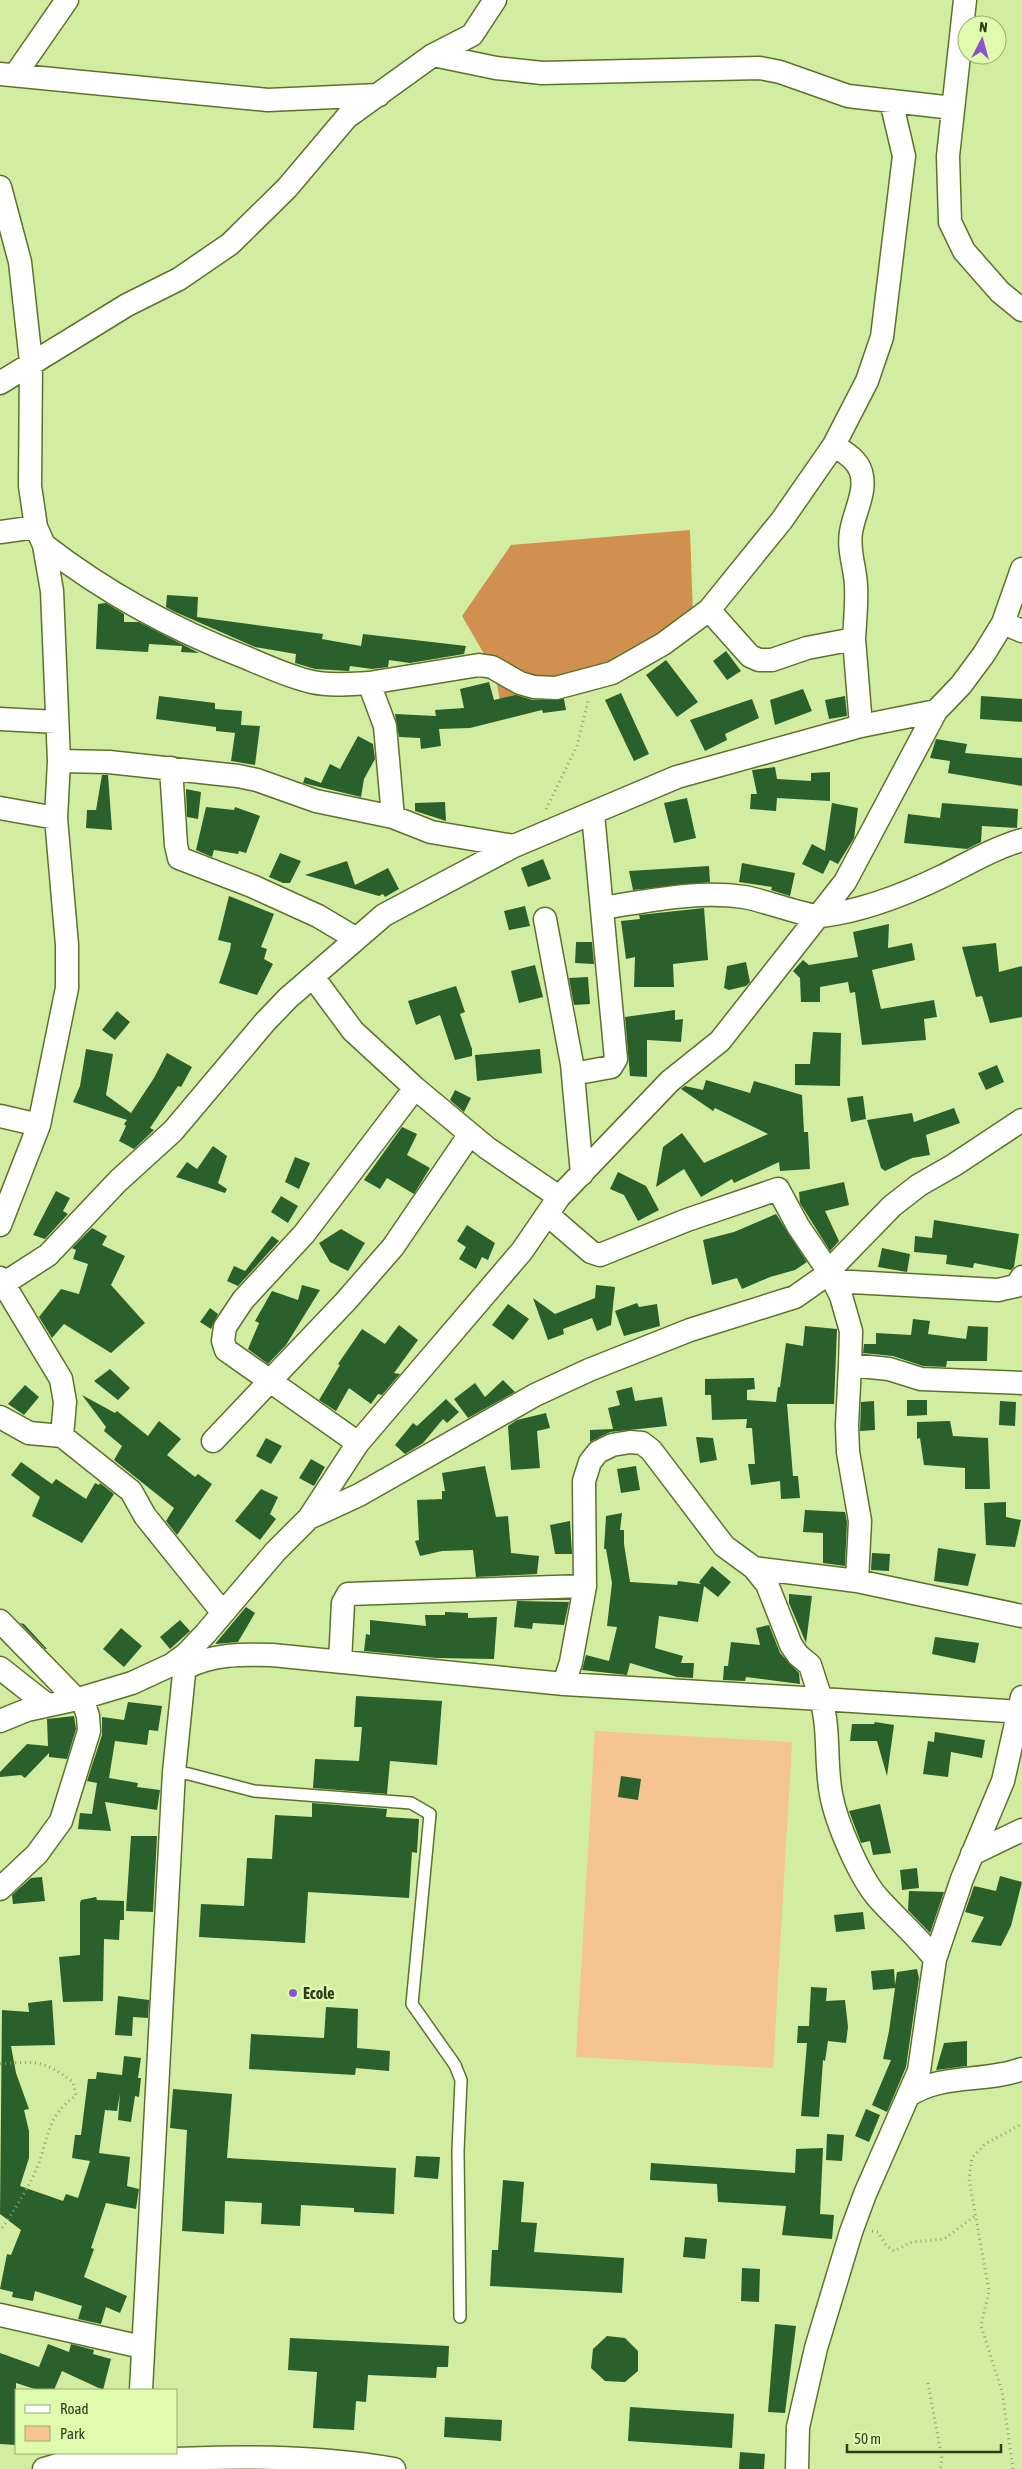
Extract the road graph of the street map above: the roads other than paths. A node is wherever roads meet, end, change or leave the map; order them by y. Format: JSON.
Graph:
{"nodes":[{"id":1,"x":67,"y":0,"type":"edge"},
{"id":2,"x":495,"y":0,"type":"edge"},
{"id":3,"x":965,"y":0,"type":"edge"},
{"id":4,"x":434,"y":55,"type":"junction"},
{"id":5,"x":8,"y":75,"type":"edge"},
{"id":6,"x":379,"y":95,"type":"junction"},
{"id":7,"x":891,"y":101,"type":"junction"},
{"id":8,"x":953,"y":108,"type":"junction"},
{"id":9,"x":0,"y":187,"type":"edge"},
{"id":10,"x":1022,"y":310,"type":"edge"},
{"id":11,"x":32,"y":362,"type":"junction"},
{"id":12,"x":0,"y":383,"type":"edge"},
{"id":13,"x":834,"y":445,"type":"junction"},
{"id":14,"x":0,"y":532,"type":"edge"},
{"id":15,"x":40,"y":536,"type":"junction"},
{"id":16,"x":1022,"y":569,"type":"edge"},
{"id":17,"x":709,"y":610,"type":"junction"},
{"id":18,"x":1012,"y":627,"type":"edge"},
{"id":19,"x":854,"y":639,"type":"junction"},
{"id":20,"x":369,"y":683,"type":"junction"},
{"id":21,"x":936,"y":711,"type":"junction"},
{"id":22,"x":0,"y":719,"type":"edge"},
{"id":23,"x":57,"y":722,"type":"junction"},
{"id":24,"x":861,"y":726,"type":"junction"},
{"id":25,"x":59,"y":761,"type":"junction"},
{"id":26,"x":172,"y":768,"type":"junction"},
{"id":27,"x":0,"y":808,"type":"edge"},
{"id":28,"x":593,"y":814,"type":"junction"},
{"id":29,"x":393,"y":817,"type":"junction"},
{"id":30,"x":56,"y":818,"type":"junction"},
{"id":31,"x":1022,"y":840,"type":"edge"},
{"id":32,"x":521,"y":844,"type":"junction"},
{"id":33,"x":602,"y":908,"type":"junction"},
{"id":34,"x":820,"y":916,"type":"junction"},
{"id":35,"x":544,"y":919,"type":"dead end"},
{"id":36,"x":355,"y":938,"type":"junction"},
{"id":37,"x":313,"y":977,"type":"junction"},
{"id":38,"x":573,"y":1074,"type":"junction"},
{"id":39,"x":414,"y":1088,"type":"junction"},
{"id":40,"x":0,"y":1116,"type":"edge"},
{"id":41,"x":1022,"y":1120,"type":"edge"},
{"id":42,"x":39,"y":1124,"type":"junction"},
{"id":43,"x":470,"y":1134,"type":"junction"},
{"id":44,"x":582,"y":1174,"type":"junction"},
{"id":45,"x":553,"y":1206,"type":"junction"},
{"id":46,"x":0,"y":1225,"type":"edge"},
{"id":47,"x":831,"y":1276,"type":"junction"},
{"id":48,"x":1022,"y":1277,"type":"edge"},
{"id":49,"x":1,"y":1283,"type":"edge"},
{"id":50,"x":850,"y":1365,"type":"junction"},
{"id":51,"x":269,"y":1381,"type":"junction"},
{"id":52,"x":1022,"y":1383,"type":"edge"},
{"id":53,"x":0,"y":1418,"type":"edge"},
{"id":54,"x":62,"y":1436,"type":"junction"},
{"id":55,"x":213,"y":1441,"type":"dead end"},
{"id":56,"x":358,"y":1443,"type":"junction"},
{"id":57,"x":309,"y":1518,"type":"junction"},
{"id":58,"x":754,"y":1568,"type":"junction"},
{"id":59,"x":857,"y":1581,"type":"junction"},
{"id":60,"x":585,"y":1586,"type":"junction"},
{"id":61,"x":223,"y":1612,"type":"junction"},
{"id":62,"x":1022,"y":1616,"type":"edge"},
{"id":63,"x":0,"y":1621,"type":"edge"},
{"id":64,"x":186,"y":1661,"type":"junction"},
{"id":65,"x":340,"y":1662,"type":"junction"},
{"id":66,"x":0,"y":1668,"type":"edge"},
{"id":67,"x":564,"y":1684,"type":"junction"},
{"id":68,"x":79,"y":1699,"type":"junction"},
{"id":69,"x":821,"y":1699,"type":"junction"},
{"id":70,"x":47,"y":1704,"type":"junction"},
{"id":71,"x":1020,"y":1707,"type":"edge"},
{"id":72,"x":0,"y":1721,"type":"edge"},
{"id":73,"x":174,"y":1772,"type":"junction"},
{"id":74,"x":1022,"y":1830,"type":"edge"},
{"id":75,"x":972,"y":1854,"type":"junction"},
{"id":76,"x":0,"y":1889,"type":"edge"},
{"id":77,"x":935,"y":1959,"type":"junction"},
{"id":78,"x":1022,"y":2069,"type":"edge"},
{"id":79,"x":908,"y":2096,"type":"junction"},
{"id":80,"x":0,"y":2315,"type":"edge"},
{"id":81,"x":460,"y":2317,"type":"dead end"},
{"id":82,"x":142,"y":2346,"type":"junction"},
{"id":83,"x":141,"y":2389,"type":"edge"},
{"id":84,"x":139,"y":2456,"type":"edge"},
{"id":85,"x":367,"y":2467,"type":"edge"},
{"id":86,"x":44,"y":2469,"type":"edge"},
{"id":87,"x":394,"y":2469,"type":"edge"},
{"id":88,"x":797,"y":2469,"type":"edge"}],
"edges":[{"from":1,"to":5,"type":"street"},
{"from":2,"to":4,"type":"street"},
{"from":3,"to":8,"type":"street"},
{"from":4,"to":6,"type":"street"},
{"from":4,"to":7,"type":"street"},
{"from":5,"to":6,"type":"street"},
{"from":6,"to":11,"type":"street"},
{"from":7,"to":8,"type":"street"},
{"from":7,"to":13,"type":"street"},
{"from":8,"to":10,"type":"street"},
{"from":9,"to":11,"type":"street"},
{"from":11,"to":12,"type":"street"},
{"from":11,"to":15,"type":"street"},
{"from":13,"to":17,"type":"street"},
{"from":13,"to":19,"type":"street"},
{"from":14,"to":15,"type":"street"},
{"from":15,"to":20,"type":"street"},
{"from":15,"to":23,"type":"street"},
{"from":16,"to":18,"type":"street"},
{"from":17,"to":19,"type":"street"},
{"from":17,"to":20,"type":"street"},
{"from":18,"to":21,"type":"street"},
{"from":19,"to":24,"type":"street"},
{"from":20,"to":29,"type":"street"},
{"from":21,"to":24,"type":"street"},
{"from":21,"to":34,"type":"street"},
{"from":22,"to":23,"type":"street"},
{"from":23,"to":25,"type":"street"},
{"from":24,"to":28,"type":"street"},
{"from":25,"to":26,"type":"street"},
{"from":25,"to":30,"type":"street"},
{"from":26,"to":29,"type":"street"},
{"from":26,"to":36,"type":"street"},
{"from":27,"to":30,"type":"street"},
{"from":28,"to":32,"type":"street"},
{"from":28,"to":33,"type":"street"},
{"from":29,"to":32,"type":"street"},
{"from":30,"to":42,"type":"street"},
{"from":31,"to":34,"type":"street"},
{"from":32,"to":36,"type":"street"},
{"from":33,"to":34,"type":"street"},
{"from":33,"to":38,"type":"street"},
{"from":34,"to":44,"type":"street"},
{"from":35,"to":38,"type":"street"},
{"from":36,"to":37,"type":"street"},
{"from":37,"to":39,"type":"street"},
{"from":37,"to":49,"type":"street"},
{"from":38,"to":44,"type":"street"},
{"from":39,"to":43,"type":"street"},
{"from":39,"to":51,"type":"street"},
{"from":40,"to":42,"type":"street"},
{"from":41,"to":47,"type":"street"},
{"from":42,"to":46,"type":"street"},
{"from":43,"to":45,"type":"street"},
{"from":43,"to":51,"type":"street"},
{"from":44,"to":45,"type":"street"},
{"from":45,"to":47,"type":"street"},
{"from":45,"to":56,"type":"street"},
{"from":47,"to":48,"type":"street"},
{"from":47,"to":50,"type":"street"},
{"from":47,"to":57,"type":"street"},
{"from":49,"to":54,"type":"street"},
{"from":50,"to":52,"type":"street"},
{"from":50,"to":59,"type":"street"},
{"from":51,"to":55,"type":"street"},
{"from":51,"to":56,"type":"street"},
{"from":53,"to":54,"type":"street"},
{"from":54,"to":61,"type":"street"},
{"from":56,"to":57,"type":"street"},
{"from":57,"to":61,"type":"street"},
{"from":58,"to":59,"type":"street"},
{"from":58,"to":60,"type":"street"},
{"from":58,"to":69,"type":"street"},
{"from":59,"to":62,"type":"street"},
{"from":60,"to":65,"type":"street"},
{"from":60,"to":67,"type":"street"},
{"from":61,"to":64,"type":"street"},
{"from":63,"to":68,"type":"street"},
{"from":64,"to":65,"type":"street"},
{"from":64,"to":68,"type":"street"},
{"from":64,"to":73,"type":"street"},
{"from":65,"to":67,"type":"street"},
{"from":66,"to":70,"type":"street"},
{"from":67,"to":69,"type":"street"},
{"from":68,"to":70,"type":"street"},
{"from":68,"to":76,"type":"street"},
{"from":69,"to":71,"type":"street"},
{"from":69,"to":77,"type":"street"},
{"from":70,"to":72,"type":"street"},
{"from":71,"to":75,"type":"street"},
{"from":73,"to":81,"type":"lane"},
{"from":73,"to":82,"type":"street"},
{"from":74,"to":75,"type":"street"},
{"from":75,"to":77,"type":"street"},
{"from":77,"to":79,"type":"street"},
{"from":78,"to":79,"type":"street"},
{"from":79,"to":88,"type":"street"},
{"from":80,"to":82,"type":"street"},
{"from":82,"to":83,"type":"street"},
{"from":84,"to":85,"type":"street"},
{"from":84,"to":86,"type":"street"},
{"from":85,"to":87,"type":"street"}]}
